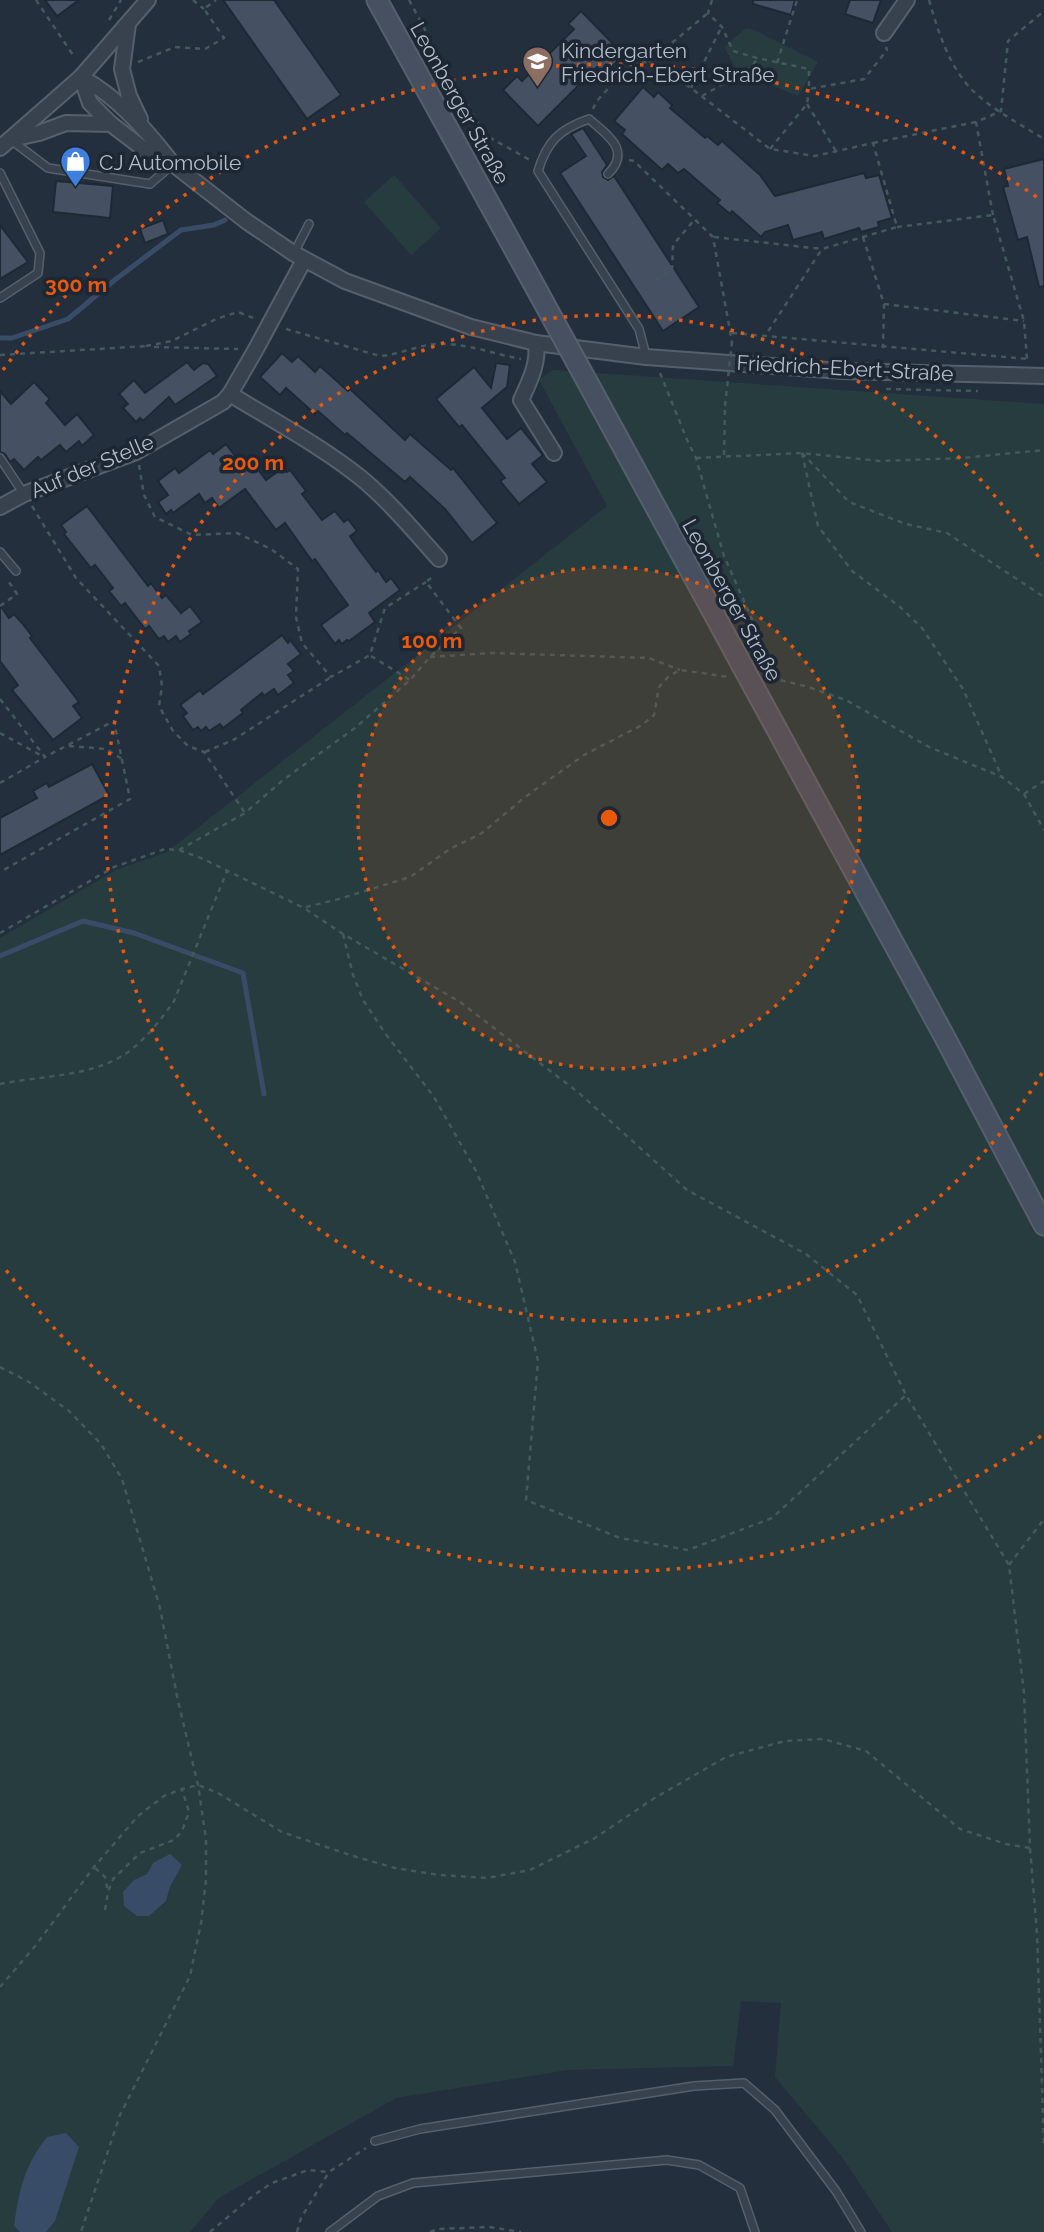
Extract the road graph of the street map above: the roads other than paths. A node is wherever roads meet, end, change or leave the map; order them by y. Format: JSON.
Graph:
{"nodes":[{"id":1,"x":148,"y":0,"type":"edge"},
{"id":2,"x":377,"y":0,"type":"edge"},
{"id":3,"x":907,"y":0,"type":"edge"},
{"id":4,"x":129,"y":23,"type":"junction"},
{"id":5,"x":884,"y":33,"type":"road end"},
{"id":6,"x":81,"y":77,"type":"junction"},
{"id":7,"x":111,"y":124,"type":"junction"},
{"id":8,"x":143,"y":126,"type":"junction"},
{"id":9,"x":5,"y":144,"type":"edge"},
{"id":10,"x":173,"y":164,"type":"junction"},
{"id":11,"x":0,"y":173,"type":"edge"},
{"id":12,"x":608,"y":174,"type":"dead end"},
{"id":13,"x":309,"y":224,"type":"dead end"},
{"id":14,"x":299,"y":257,"type":"junction"},
{"id":15,"x":0,"y":298,"type":"edge"},
{"id":16,"x":536,"y":343,"type":"junction"},
{"id":17,"x":646,"y":357,"type":"junction"},
{"id":18,"x":1044,"y":376,"type":"edge"},
{"id":19,"x":230,"y":394,"type":"junction"},
{"id":20,"x":554,"y":453,"type":"dead end"},
{"id":21,"x":0,"y":458,"type":"edge"},
{"id":22,"x":24,"y":494,"type":"junction"},
{"id":23,"x":0,"y":507,"type":"edge"},
{"id":24,"x":0,"y":551,"type":"edge"},
{"id":25,"x":439,"y":559,"type":"road end"},
{"id":26,"x":16,"y":571,"type":"dead end"},
{"id":27,"x":1044,"y":1224,"type":"edge"},
{"id":28,"x":375,"y":2141,"type":"road end"},
{"id":29,"x":330,"y":2232,"type":"edge"},
{"id":30,"x":755,"y":2232,"type":"edge"},
{"id":31,"x":861,"y":2232,"type":"edge"}],
"edges":[{"from":1,"to":4,"type":"street"},
{"from":2,"to":27,"type":"main road","name":"Leonberger Straße","bridge":true},
{"from":3,"to":5,"type":"street"},
{"from":4,"to":6,"type":"street"},
{"from":4,"to":8,"type":"street","name":"Friedrich-Ebert-Straße"},
{"from":6,"to":7,"type":"street","name":"Friedrich-Ebert-Straße"},
{"from":6,"to":8,"type":"street","name":"Friedrich-Ebert-Straße"},
{"from":6,"to":9,"type":"street"},
{"from":7,"to":9,"type":"street"},
{"from":7,"to":10,"type":"street","name":"Friedrich-Ebert-Straße"},
{"from":8,"to":10,"type":"street","name":"Friedrich-Ebert-Straße"},
{"from":9,"to":10,"type":"lane"},
{"from":10,"to":14,"type":"street","name":"Friedrich-Ebert-Straße"},
{"from":11,"to":15,"type":"lane"},
{"from":12,"to":17,"type":"lane"},
{"from":13,"to":14,"type":"lane"},
{"from":14,"to":16,"type":"street","name":"Friedrich-Ebert-Straße"},
{"from":14,"to":19,"type":"street","name":"Auf der Stelle"},
{"from":16,"to":17,"type":"street","name":"Friedrich-Ebert-Straße"},
{"from":16,"to":20,"type":"street"},
{"from":17,"to":18,"type":"street","name":"Friedrich-Ebert-Straße"},
{"from":19,"to":22,"type":"street","name":"Auf der Stelle"},
{"from":19,"to":25,"type":"street"},
{"from":21,"to":22,"type":"lane"},
{"from":22,"to":23,"type":"street","name":"Auf der Stelle"},
{"from":24,"to":26,"type":"lane"},
{"from":28,"to":31,"type":"lane"},
{"from":29,"to":30,"type":"lane"}]}
